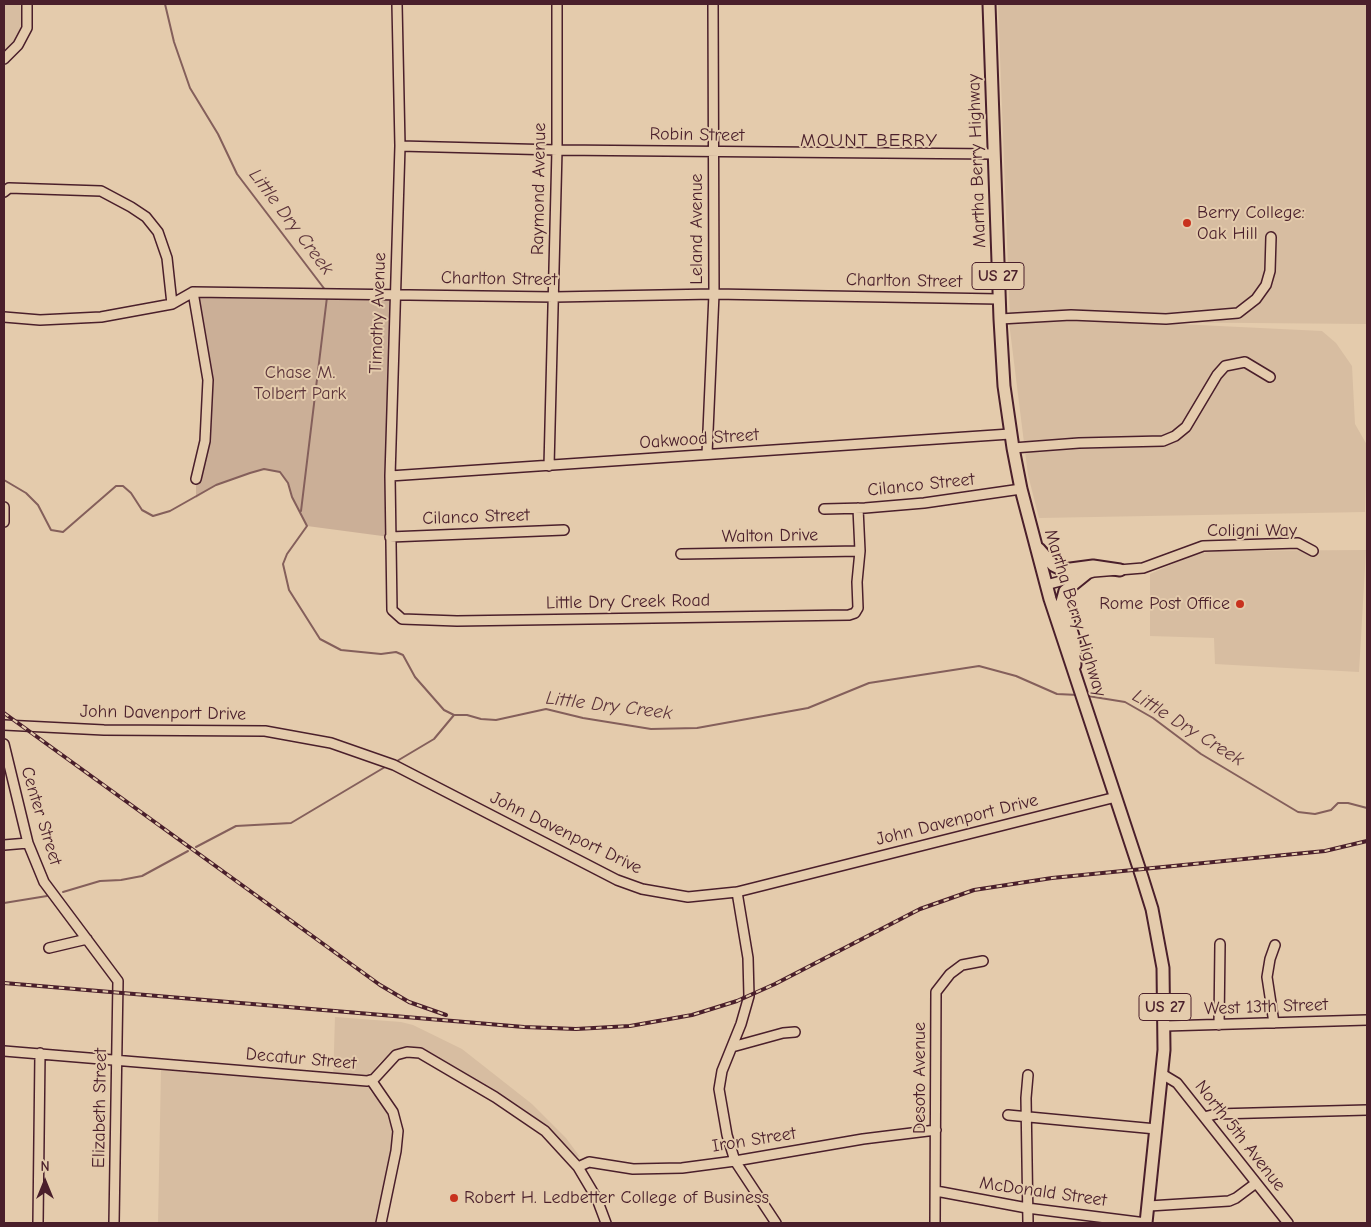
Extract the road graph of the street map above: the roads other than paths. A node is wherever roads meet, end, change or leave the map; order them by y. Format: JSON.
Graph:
{"nodes":[{"id":1,"x":27,"y":4,"type":"edge"},
{"id":2,"x":397,"y":4,"type":"edge"},
{"id":3,"x":557,"y":4,"type":"edge"},
{"id":4,"x":713,"y":4,"type":"edge"},
{"id":5,"x":989,"y":4,"type":"edge"},
{"id":6,"x":4,"y":59,"type":"edge"},
{"id":7,"x":400,"y":146,"type":"junction"},
{"id":8,"x":557,"y":150,"type":"junction"},
{"id":9,"x":713,"y":151,"type":"junction"},
{"id":10,"x":994,"y":154,"type":"junction"},
{"id":11,"x":4,"y":192,"type":"edge"},
{"id":12,"x":1271,"y":237,"type":"dead end"},
{"id":13,"x":194,"y":292,"type":"junction"},
{"id":14,"x":394,"y":294,"type":"junction"},
{"id":15,"x":714,"y":294,"type":"junction"},
{"id":16,"x":554,"y":297,"type":"junction"},
{"id":17,"x":999,"y":299,"type":"junction"},
{"id":18,"x":172,"y":304,"type":"junction"},
{"id":19,"x":4,"y":317,"type":"edge"},
{"id":20,"x":1000,"y":319,"type":"junction"},
{"id":21,"x":1270,"y":377,"type":"dead end"},
{"id":22,"x":1010,"y":434,"type":"junction"},
{"id":23,"x":1013,"y":448,"type":"junction"},
{"id":24,"x":707,"y":454,"type":"junction"},
{"id":25,"x":549,"y":466,"type":"junction"},
{"id":26,"x":390,"y":476,"type":"junction"},
{"id":27,"x":196,"y":479,"type":"dead end"},
{"id":28,"x":1021,"y":489,"type":"junction"},
{"id":29,"x":4,"y":507,"type":"edge"},
{"id":30,"x":858,"y":508,"type":"junction"},
{"id":31,"x":824,"y":509,"type":"dead end"},
{"id":32,"x":4,"y":522,"type":"edge"},
{"id":33,"x":564,"y":530,"type":"dead end"},
{"id":34,"x":390,"y":537,"type":"junction"},
{"id":35,"x":1035,"y":545,"type":"junction"},
{"id":36,"x":860,"y":551,"type":"junction"},
{"id":37,"x":1313,"y":551,"type":"dead end"},
{"id":38,"x":681,"y":554,"type":"dead end"},
{"id":39,"x":1120,"y":570,"type":"junction"},
{"id":40,"x":1086,"y":574,"type":"junction"},
{"id":41,"x":1046,"y":585,"type":"junction"},
{"id":42,"x":402,"y":619,"type":"joint"},
{"id":43,"x":1072,"y":658,"type":"junction"},
{"id":44,"x":4,"y":724,"type":"edge"},
{"id":45,"x":4,"y":744,"type":"edge"},
{"id":46,"x":1116,"y":797,"type":"junction"},
{"id":47,"x":28,"y":843,"type":"junction"},
{"id":48,"x":4,"y":845,"type":"edge"},
{"id":49,"x":736,"y":892,"type":"junction"},
{"id":50,"x":87,"y":940,"type":"junction"},
{"id":51,"x":1220,"y":944,"type":"dead end"},
{"id":52,"x":1275,"y":945,"type":"dead end"},
{"id":53,"x":49,"y":948,"type":"dead end"},
{"id":54,"x":983,"y":961,"type":"dead end"},
{"id":55,"x":118,"y":992,"type":"joint"},
{"id":56,"x":1367,"y":1020,"type":"edge"},
{"id":57,"x":1274,"y":1023,"type":"junction"},
{"id":58,"x":1219,"y":1025,"type":"junction"},
{"id":59,"x":1165,"y":1026,"type":"junction"},
{"id":60,"x":795,"y":1032,"type":"dead end"},
{"id":61,"x":732,"y":1047,"type":"junction"},
{"id":62,"x":4,"y":1051,"type":"edge"},
{"id":63,"x":40,"y":1053,"type":"junction"},
{"id":64,"x":117,"y":1059,"type":"junction"},
{"id":65,"x":1162,"y":1074,"type":"junction"},
{"id":66,"x":1028,"y":1075,"type":"dead end"},
{"id":67,"x":371,"y":1080,"type":"junction"},
{"id":68,"x":1367,"y":1110,"type":"edge"},
{"id":69,"x":1008,"y":1115,"type":"dead end"},
{"id":70,"x":1028,"y":1116,"type":"junction"},
{"id":71,"x":1204,"y":1117,"type":"junction"},
{"id":72,"x":1156,"y":1129,"type":"junction"},
{"id":73,"x":936,"y":1130,"type":"junction"},
{"id":74,"x":735,"y":1162,"type":"junction"},
{"id":75,"x":578,"y":1167,"type":"junction"},
{"id":76,"x":1256,"y":1183,"type":"junction"},
{"id":77,"x":936,"y":1191,"type":"junction"},
{"id":78,"x":1149,"y":1206,"type":"junction"},
{"id":79,"x":1027,"y":1208,"type":"junction"},
{"id":80,"x":38,"y":1223,"type":"edge"},
{"id":81,"x":114,"y":1223,"type":"edge"},
{"id":82,"x":381,"y":1223,"type":"edge"},
{"id":83,"x":606,"y":1223,"type":"edge"},
{"id":84,"x":776,"y":1223,"type":"edge"},
{"id":85,"x":935,"y":1223,"type":"edge"},
{"id":86,"x":1028,"y":1223,"type":"edge"},
{"id":87,"x":1146,"y":1223,"type":"edge"},
{"id":88,"x":1288,"y":1223,"type":"edge"}],
"edges":[{"from":1,"to":6,"type":"street"},
{"from":2,"to":7,"type":"street","name":"Timothy Avenue"},
{"from":3,"to":8,"type":"street","name":"Raymond Avenue"},
{"from":4,"to":9,"type":"street","name":"Leland Avenue"},
{"from":5,"to":10,"type":"main road","name":"Martha Berry Highway","number":"US 27"},
{"from":7,"to":8,"type":"street","name":"Robin Street"},
{"from":7,"to":14,"type":"street","name":"Timothy Avenue"},
{"from":8,"to":9,"type":"street","name":"Robin Street"},
{"from":8,"to":16,"type":"street","name":"Raymond Avenue"},
{"from":9,"to":10,"type":"street","name":"Robin Street"},
{"from":9,"to":15,"type":"street","name":"Leland Avenue"},
{"from":10,"to":17,"type":"main road","name":"Martha Berry Highway","number":"US 27"},
{"from":11,"to":18,"type":"street"},
{"from":12,"to":20,"type":"street"},
{"from":13,"to":14,"type":"street","name":"Charlton Street"},
{"from":13,"to":18,"type":"street","name":"Charlton Street"},
{"from":13,"to":27,"type":"street"},
{"from":14,"to":16,"type":"street","name":"Charlton Street"},
{"from":14,"to":26,"type":"street","name":"Timothy Avenue"},
{"from":15,"to":16,"type":"street","name":"Charlton Street"},
{"from":15,"to":17,"type":"street","name":"Charlton Street"},
{"from":15,"to":24,"type":"street","name":"Leland Avenue"},
{"from":16,"to":25,"type":"street","name":"Raymond Avenue"},
{"from":17,"to":20,"type":"main road","name":"Martha Berry Highway","number":"US 27"},
{"from":18,"to":19,"type":"street","name":"Charlton Street"},
{"from":20,"to":22,"type":"main road","name":"Martha Berry Highway","number":"US 27"},
{"from":21,"to":23,"type":"street"},
{"from":22,"to":23,"type":"main road","name":"Martha Berry Highway","number":"US 27"},
{"from":22,"to":24,"type":"street","name":"Oakwood Street"},
{"from":23,"to":28,"type":"main road","name":"Martha Berry Highway","number":"US 27"},
{"from":24,"to":25,"type":"street","name":"Oakwood Street"},
{"from":25,"to":26,"type":"street","name":"Oakwood Street"},
{"from":26,"to":34,"type":"street","name":"Timothy Avenue"},
{"from":28,"to":30,"type":"street","name":"Cilanco Street"},
{"from":28,"to":35,"type":"main road","name":"Martha Berry Highway","number":"US 27"},
{"from":29,"to":32,"type":"street"},
{"from":30,"to":31,"type":"street","name":"Cilanco Street"},
{"from":30,"to":36,"type":"street"},
{"from":33,"to":34,"type":"street","name":"Cilanco Street"},
{"from":34,"to":42,"type":"street","name":"Timothy Avenue"},
{"from":35,"to":39,"type":"main road"},
{"from":35,"to":41,"type":"main road","name":"Martha Berry Highway","number":"US 27"},
{"from":36,"to":38,"type":"street","name":"Walton Drive"},
{"from":36,"to":42,"type":"street","name":"Little Dry Creek Road"},
{"from":37,"to":39,"type":"street","name":"Coligni Way"},
{"from":39,"to":40,"type":"street","name":"Coligni Way"},
{"from":40,"to":41,"type":"street","name":"Coligni Way"},
{"from":40,"to":43,"type":"main road"},
{"from":41,"to":43,"type":"main road","name":"Martha Berry Highway","number":"US 27"},
{"from":43,"to":46,"type":"main road","name":"Martha Berry Highway","number":"US 27"},
{"from":44,"to":49,"type":"street","name":"John Davenport Drive"},
{"from":45,"to":47,"type":"street","name":"Center Street"},
{"from":46,"to":49,"type":"street","name":"John Davenport Drive"},
{"from":46,"to":59,"type":"main road","name":"Martha Berry Highway","number":"US 27"},
{"from":47,"to":48,"type":"street"},
{"from":47,"to":50,"type":"street","name":"Center Street"},
{"from":49,"to":61,"type":"street"},
{"from":50,"to":53,"type":"street"},
{"from":50,"to":55,"type":"street","name":"Center Street"},
{"from":51,"to":58,"type":"street"},
{"from":52,"to":57,"type":"street"},
{"from":54,"to":73,"type":"street","name":"Desoto Avenue"},
{"from":55,"to":64,"type":"street","name":"Elizabeth Street"},
{"from":56,"to":57,"type":"street","name":"West 13th Street"},
{"from":57,"to":58,"type":"street","name":"West 13th Street"},
{"from":58,"to":59,"type":"street","name":"West 13th Street"},
{"from":59,"to":65,"type":"main road","name":"Martha Berry Highway","number":"US 27"},
{"from":60,"to":61,"type":"street"},
{"from":61,"to":74,"type":"street"},
{"from":62,"to":63,"type":"street","name":"Decatur Street"},
{"from":63,"to":64,"type":"street","name":"Decatur Street"},
{"from":63,"to":80,"type":"street"},
{"from":64,"to":67,"type":"street","name":"Decatur Street"},
{"from":64,"to":81,"type":"street","name":"Elizabeth Street"},
{"from":65,"to":71,"type":"street","name":"North 5th Avenue"},
{"from":65,"to":72,"type":"main road","name":"Martha Berry Highway","number":"US 27"},
{"from":66,"to":70,"type":"street"},
{"from":67,"to":75,"type":"street","name":"Decatur Street"},
{"from":67,"to":82,"type":"street"},
{"from":68,"to":71,"type":"street"},
{"from":69,"to":70,"type":"street"},
{"from":70,"to":72,"type":"street"},
{"from":70,"to":79,"type":"street"},
{"from":71,"to":76,"type":"street","name":"North 5th Avenue"},
{"from":72,"to":78,"type":"main road","name":"Martha Berry Highway","number":"US 27"},
{"from":73,"to":74,"type":"street","name":"Iron Street"},
{"from":73,"to":77,"type":"street","name":"Desoto Avenue"},
{"from":74,"to":75,"type":"street","name":"Iron Street"},
{"from":74,"to":84,"type":"street"},
{"from":75,"to":83,"type":"street","name":"Decatur Street"},
{"from":76,"to":78,"type":"street"},
{"from":76,"to":88,"type":"street","name":"North 5th Avenue"},
{"from":77,"to":79,"type":"street","name":"McDonald Street"},
{"from":77,"to":85,"type":"street","name":"Desoto Avenue"},
{"from":78,"to":87,"type":"main road","name":"Martha Berry Highway","number":"US 27"},
{"from":79,"to":86,"type":"street"},
{"from":79,"to":87,"type":"street","name":"McDonald Street"}]}
